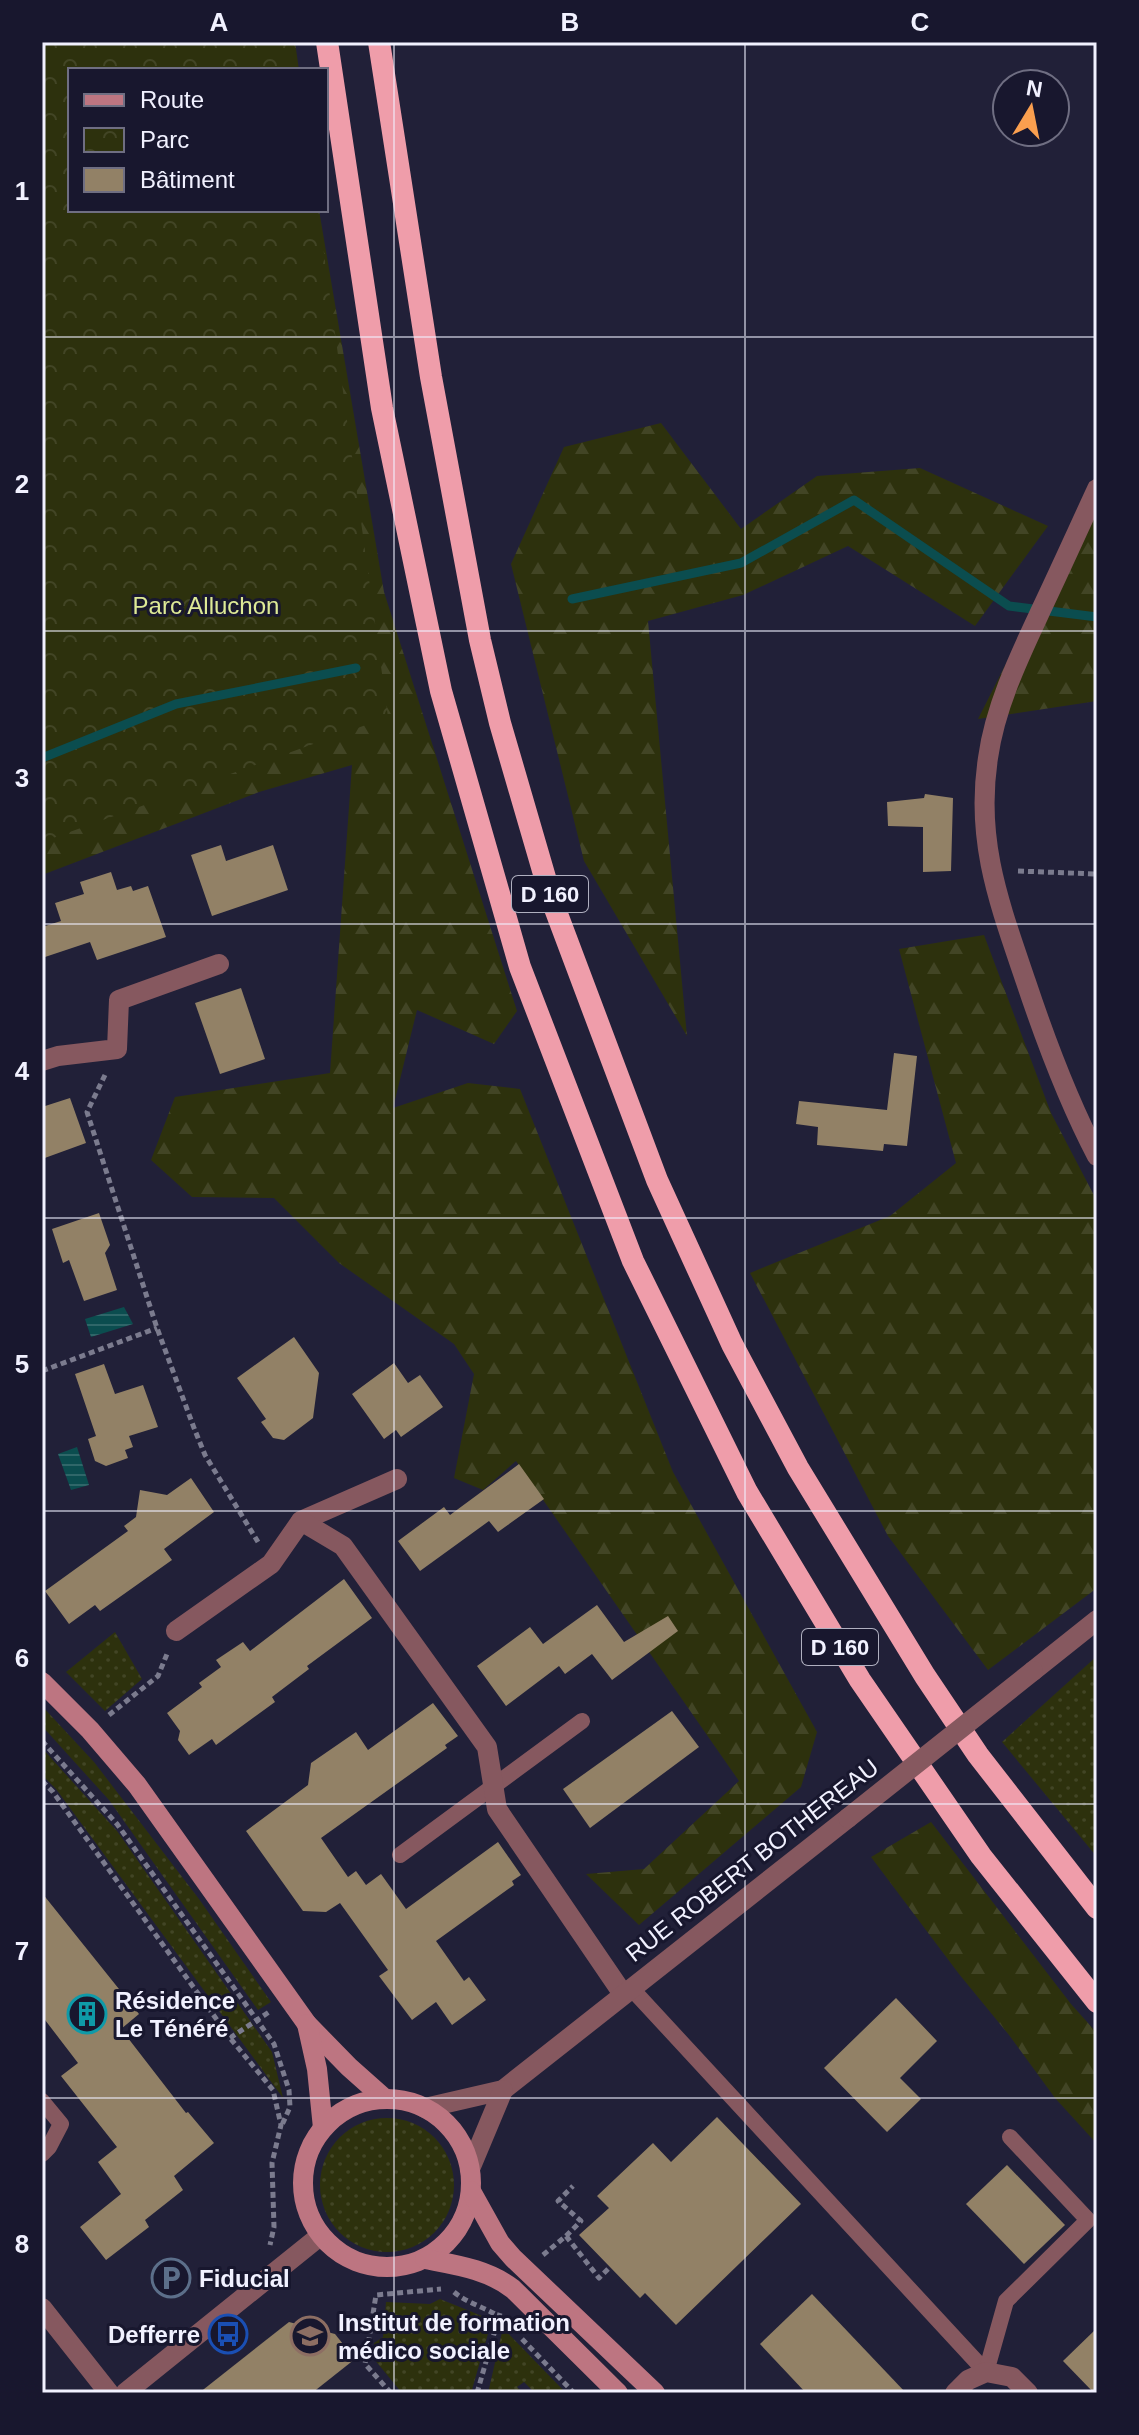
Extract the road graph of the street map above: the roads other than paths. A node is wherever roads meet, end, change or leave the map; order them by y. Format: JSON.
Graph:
{"nodes":[{"id":1,"x":327,"y":42,"type":"edge"},
{"id":2,"x":379,"y":42,"type":"edge"},
{"id":3,"x":1097,"y":489,"type":"edge"},
{"id":4,"x":219,"y":964,"type":"dead end"},
{"id":5,"x":42,"y":1061,"type":"edge"},
{"id":6,"x":1097,"y":1156,"type":"edge"},
{"id":7,"x":397,"y":1479,"type":"dead end"},
{"id":8,"x":301,"y":1521,"type":"junction"},
{"id":9,"x":1097,"y":1620,"type":"edge"},
{"id":10,"x":176,"y":1631,"type":"road end"},
{"id":11,"x":42,"y":1682,"type":"edge"},
{"id":12,"x":582,"y":1721,"type":"dead end"},
{"id":13,"x":494,"y":1786,"type":"junction"},
{"id":14,"x":400,"y":1855,"type":"dead end"},
{"id":15,"x":1097,"y":1908,"type":"edge"},
{"id":16,"x":627,"y":1991,"type":"junction"},
{"id":17,"x":1097,"y":2002,"type":"edge"},
{"id":18,"x":307,"y":2024,"type":"junction"},
{"id":19,"x":503,"y":2090,"type":"junction"},
{"id":20,"x":385,"y":2099,"type":"junction"},
{"id":21,"x":42,"y":2101,"type":"edge"},
{"id":22,"x":425,"y":2108,"type":"junction"},
{"id":23,"x":323,"y":2128,"type":"junction"},
{"id":24,"x":1010,"y":2137,"type":"dead end"},
{"id":25,"x":42,"y":2154,"type":"edge"},
{"id":26,"x":470,"y":2169,"type":"junction"},
{"id":27,"x":471,"y":2191,"type":"junction"},
{"id":28,"x":320,"y":2236,"type":"junction"},
{"id":29,"x":425,"y":2259,"type":"junction"},
{"id":30,"x":42,"y":2308,"type":"edge"},
{"id":31,"x":986,"y":2372,"type":"junction"},
{"id":32,"x":109,"y":2393,"type":"edge"},
{"id":33,"x":125,"y":2393,"type":"edge"},
{"id":34,"x":618,"y":2393,"type":"edge"},
{"id":35,"x":655,"y":2393,"type":"edge"},
{"id":36,"x":955,"y":2393,"type":"edge"},
{"id":37,"x":1028,"y":2393,"type":"edge"}],
"edges":[{"from":1,"to":17,"type":"highway","number":"D 160"},
{"from":2,"to":15,"type":"highway","number":"D 160"},
{"from":3,"to":6,"type":"street"},
{"from":4,"to":5,"type":"street"},
{"from":7,"to":8,"type":"street"},
{"from":8,"to":10,"type":"street"},
{"from":8,"to":13,"type":"street"},
{"from":9,"to":16,"type":"street","name":"RUE ROBERT BOTHEREAU","bridge":true},
{"from":11,"to":18,"type":"main road"},
{"from":12,"to":13,"type":"lane"},
{"from":13,"to":14,"type":"lane"},
{"from":13,"to":16,"type":"street"},
{"from":16,"to":19,"type":"street","name":"RUE ROBERT BOTHEREAU"},
{"from":16,"to":31,"type":"lane"},
{"from":18,"to":20,"type":"main road"},
{"from":18,"to":23,"type":"main road"},
{"from":19,"to":22,"type":"street","name":"RUE ROBERT BOTHEREAU"},
{"from":19,"to":26,"type":"street","name":"RUE ROBERT BOTHEREAU"},
{"from":20,"to":22,"type":"main road"},
{"from":20,"to":23,"type":"main road"},
{"from":21,"to":25,"type":"lane"},
{"from":22,"to":26,"type":"main road"},
{"from":23,"to":28,"type":"main road"},
{"from":24,"to":31,"type":"lane"},
{"from":26,"to":27,"type":"main road"},
{"from":27,"to":29,"type":"main road"},
{"from":27,"to":35,"type":"main road"},
{"from":28,"to":29,"type":"main road"},
{"from":28,"to":33,"type":"street"},
{"from":29,"to":34,"type":"main road"},
{"from":30,"to":32,"type":"street"},
{"from":31,"to":36,"type":"street"},
{"from":31,"to":37,"type":"street"}]}
